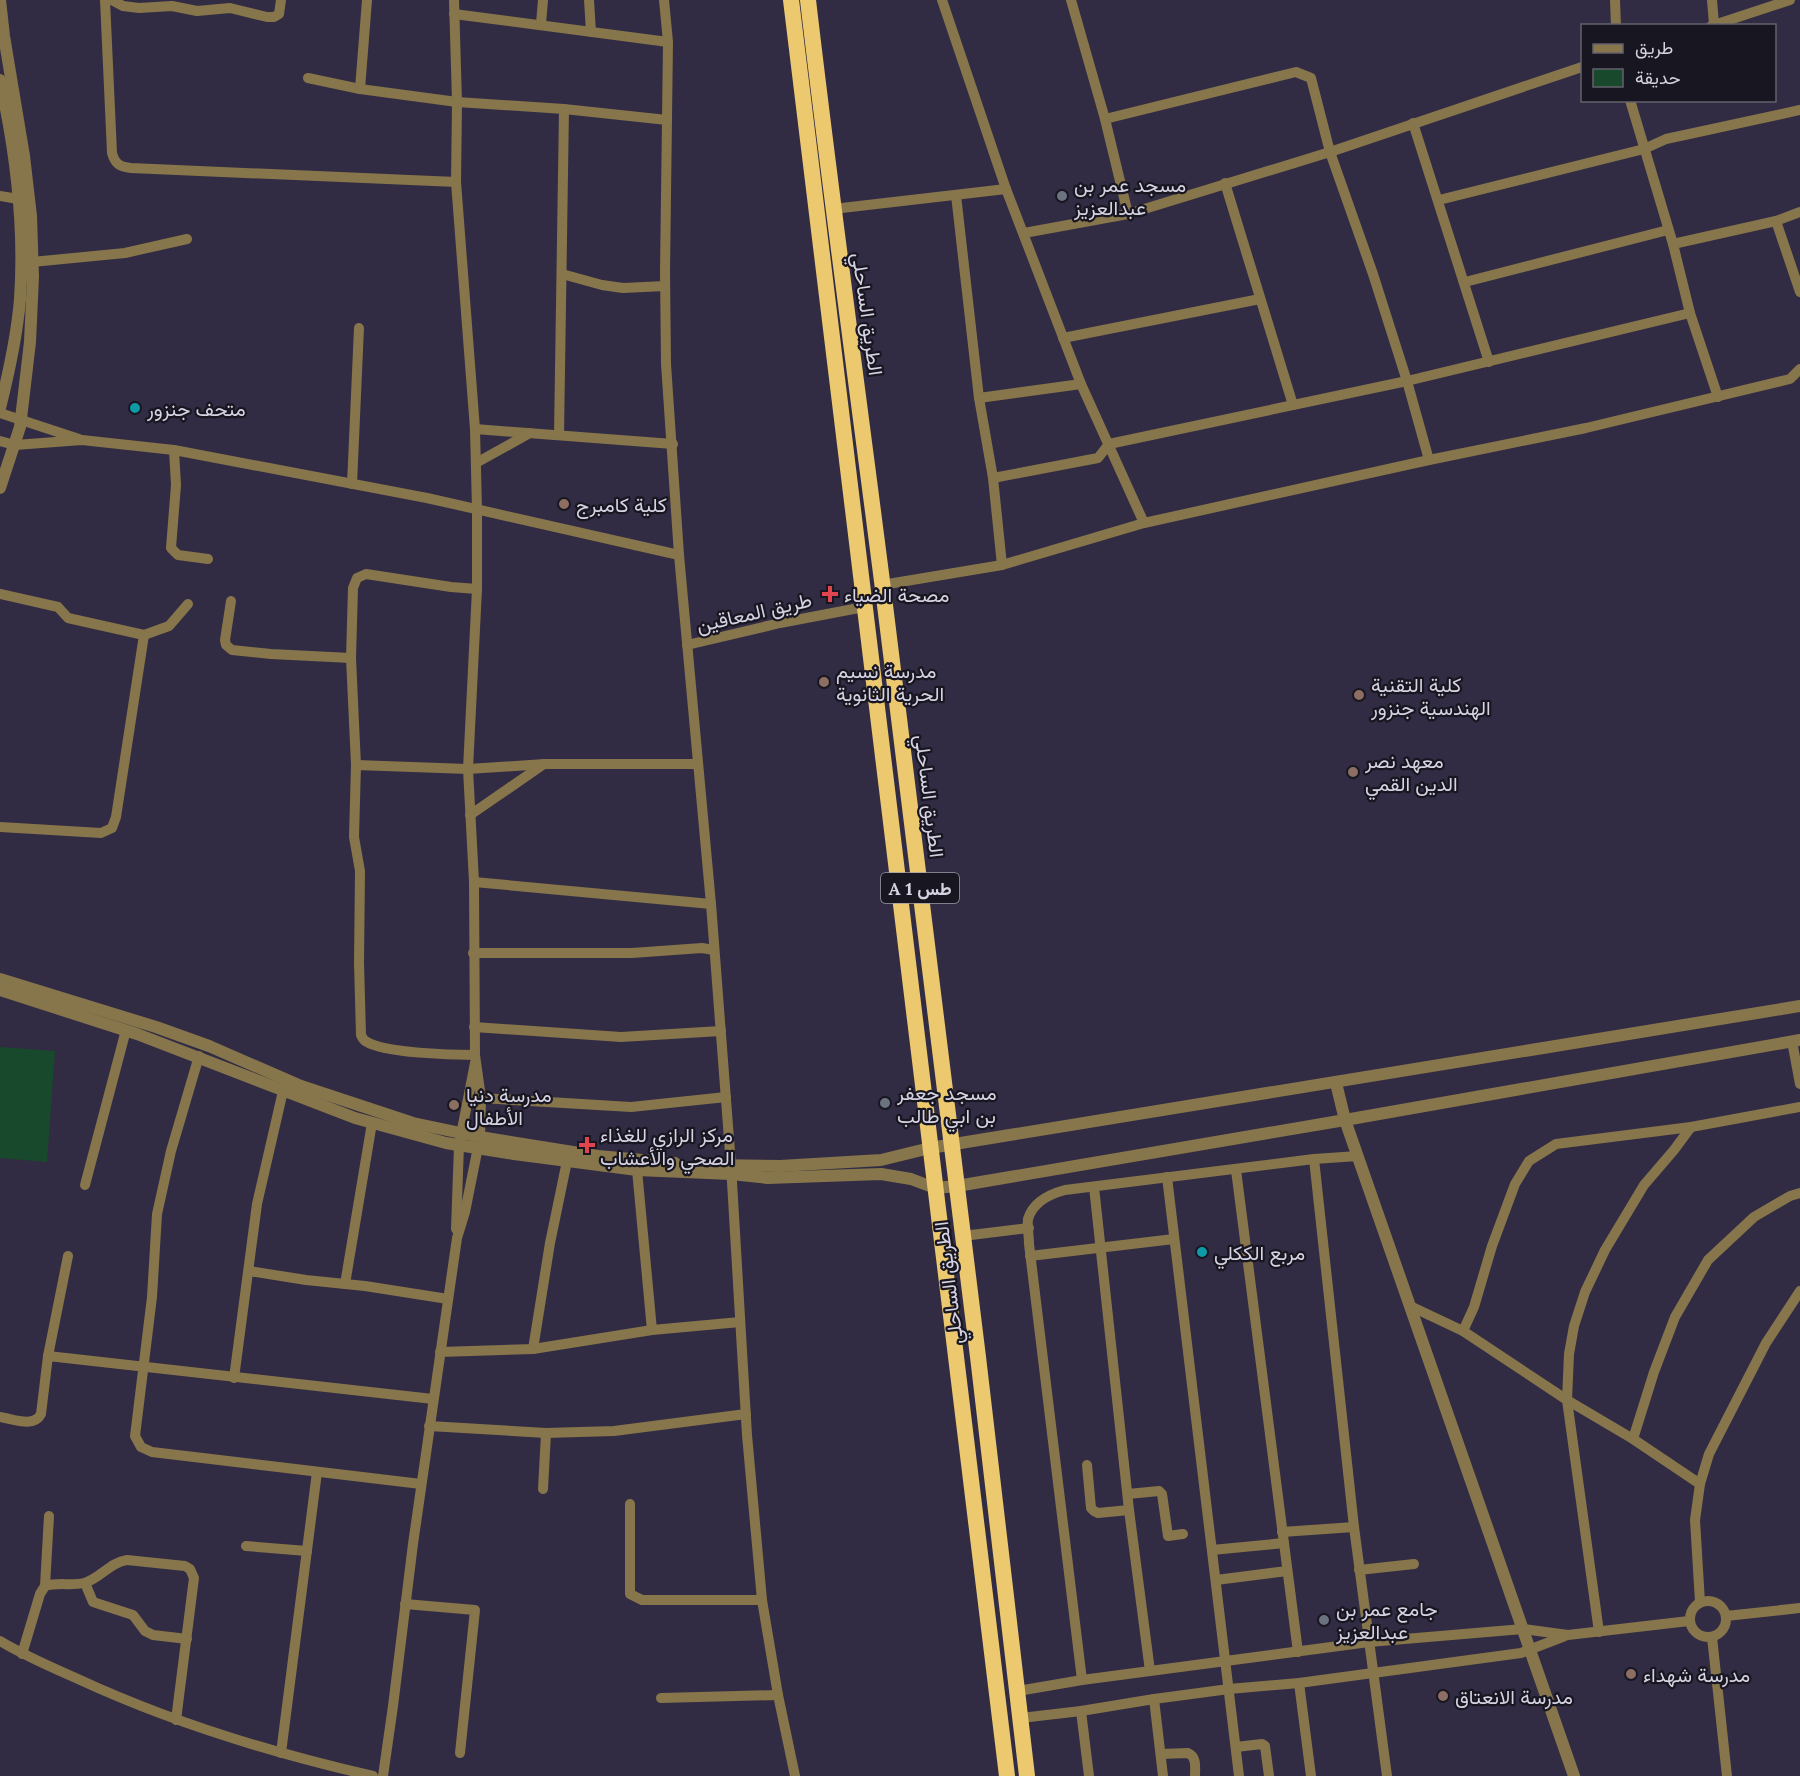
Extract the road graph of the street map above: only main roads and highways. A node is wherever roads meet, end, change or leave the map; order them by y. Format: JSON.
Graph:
{"nodes":[{"id":1,"x":790,"y":0,"type":"edge"},
{"id":2,"x":808,"y":0,"type":"edge"},
{"id":3,"x":1008,"y":1776,"type":"edge"},
{"id":4,"x":1028,"y":1776,"type":"edge"}],
"edges":[{"from":1,"to":3,"type":"highway","name":"الطريق الساحلي","number":"A 1 طس"},
{"from":2,"to":4,"type":"highway","name":"الطريق الساحلي","number":"A 1 طس"}]}
